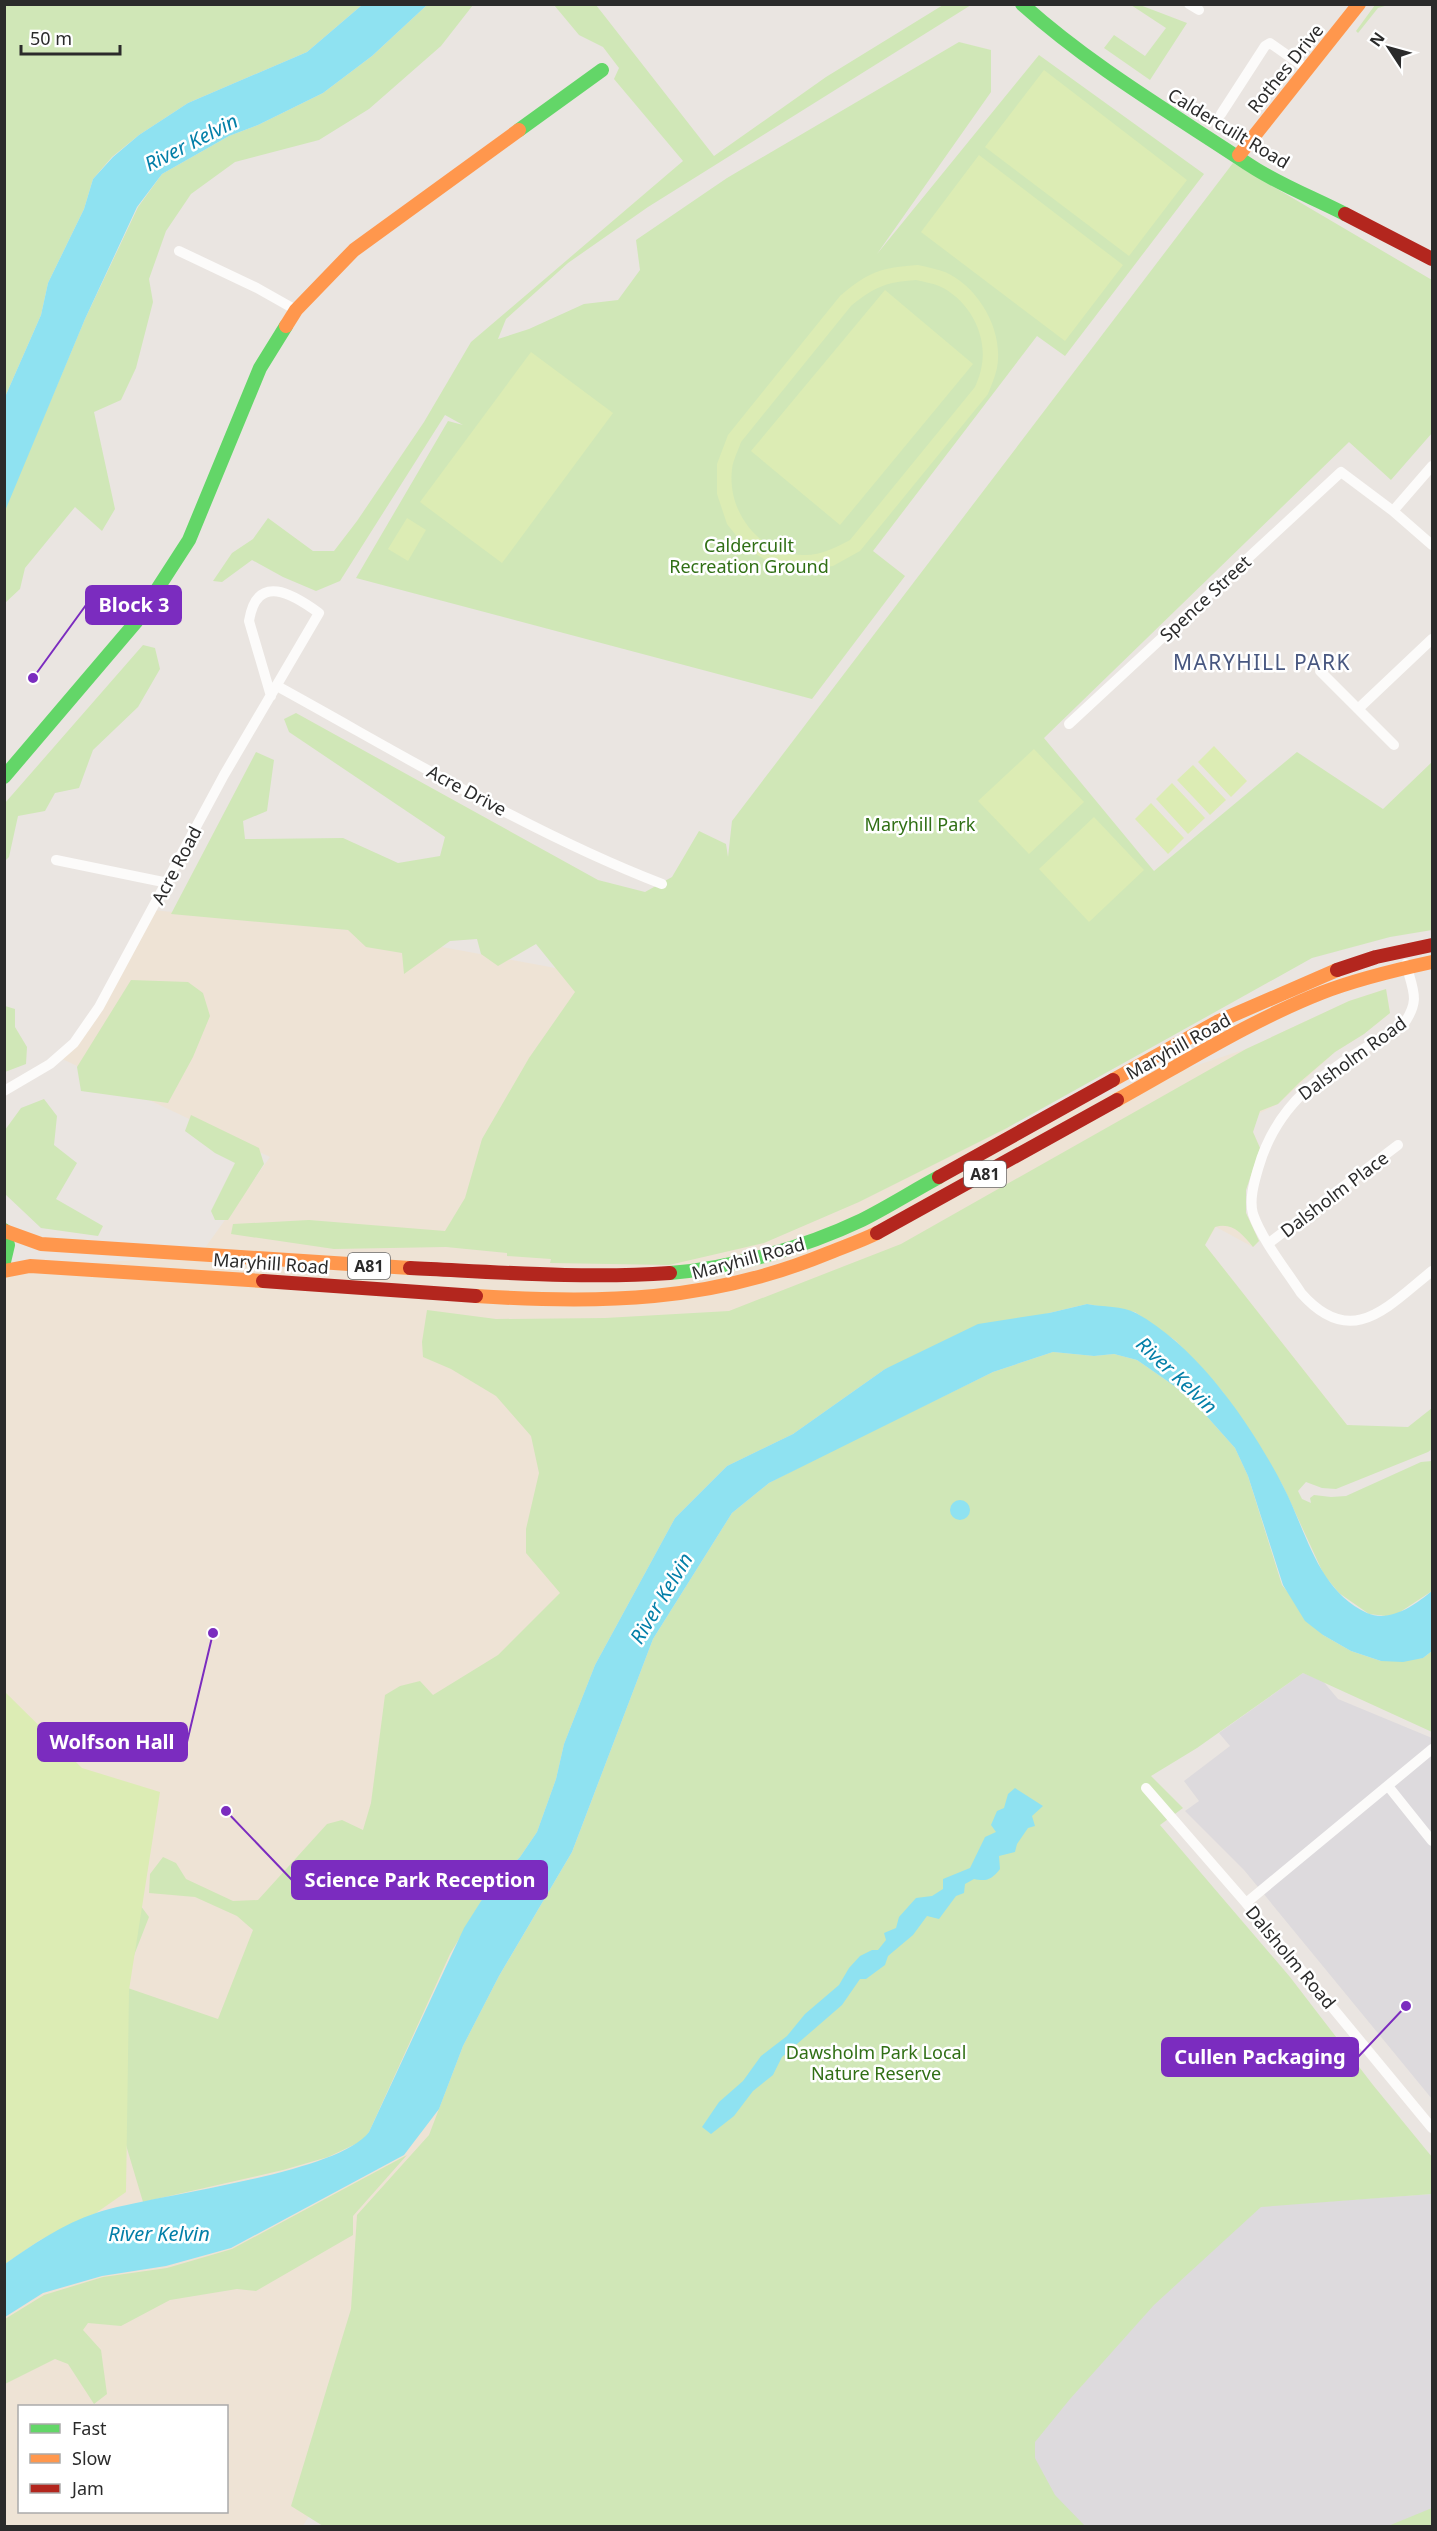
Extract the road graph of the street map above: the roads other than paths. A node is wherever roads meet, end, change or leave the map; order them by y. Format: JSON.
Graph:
{"nodes":[{"id":1,"x":1022,"y":4,"type":"edge"},
{"id":2,"x":1359,"y":4,"type":"edge"},
{"id":3,"x":1307,"y":69,"type":"junction"},
{"id":4,"x":602,"y":70,"type":"dead end"},
{"id":5,"x":1221,"y":114,"type":"dead end"},
{"id":6,"x":1239,"y":155,"type":"junction"},
{"id":7,"x":179,"y":251,"type":"dead end"},
{"id":8,"x":1432,"y":259,"type":"edge"},
{"id":9,"x":296,"y":310,"type":"junction"},
{"id":10,"x":1432,"y":466,"type":"edge"},
{"id":11,"x":1393,"y":511,"type":"junction"},
{"id":12,"x":1432,"y":545,"type":"edge"},
{"id":13,"x":1432,"y":639,"type":"edge"},
{"id":14,"x":1320,"y":671,"type":"dead end"},
{"id":15,"x":277,"y":686,"type":"junction"},
{"id":16,"x":271,"y":696,"type":"junction"},
{"id":17,"x":1358,"y":709,"type":"junction"},
{"id":18,"x":1069,"y":724,"type":"dead end"},
{"id":19,"x":1394,"y":745,"type":"dead end"},
{"id":20,"x":4,"y":777,"type":"edge"},
{"id":21,"x":56,"y":860,"type":"dead end"},
{"id":22,"x":168,"y":883,"type":"junction"},
{"id":23,"x":662,"y":884,"type":"dead end"},
{"id":24,"x":1432,"y":945,"type":"edge"},
{"id":25,"x":1402,"y":951,"type":"junction"},
{"id":26,"x":1432,"y":962,"type":"edge"},
{"id":27,"x":1407,"y":968,"type":"junction"},
{"id":28,"x":4,"y":1091,"type":"edge"},
{"id":29,"x":1021,"y":1132,"type":"junction"},
{"id":30,"x":1398,"y":1145,"type":"dead end"},
{"id":31,"x":1030,"y":1149,"type":"junction"},
{"id":32,"x":5,"y":1230,"type":"edge"},
{"id":33,"x":1269,"y":1243,"type":"junction"},
{"id":34,"x":4,"y":1262,"type":"edge"},
{"id":35,"x":4,"y":1271,"type":"edge"},
{"id":36,"x":1432,"y":1271,"type":"edge"},
{"id":37,"x":1432,"y":1749,"type":"edge"},
{"id":38,"x":1388,"y":1786,"type":"junction"},
{"id":39,"x":1146,"y":1788,"type":"dead end"},
{"id":40,"x":1432,"y":1841,"type":"edge"},
{"id":41,"x":1246,"y":1903,"type":"junction"},
{"id":42,"x":1432,"y":2128,"type":"edge"}],
"edges":[{"from":1,"to":6,"type":"main road","name":"Caldercuilt Road"},
{"from":2,"to":3,"type":"main road","name":"Rothes Drive"},
{"from":3,"to":5,"type":"street"},
{"from":3,"to":6,"type":"main road","name":"Rothes Drive"},
{"from":4,"to":9,"type":"main road"},
{"from":6,"to":8,"type":"main road","name":"Caldercuilt Road"},
{"from":7,"to":9,"type":"street"},
{"from":9,"to":20,"type":"main road"},
{"from":10,"to":11,"type":"street"},
{"from":11,"to":12,"type":"street"},
{"from":11,"to":18,"type":"street","name":"Spence Street"},
{"from":13,"to":17,"type":"street"},
{"from":14,"to":17,"type":"street"},
{"from":15,"to":16,"type":"street","name":"Acre Road"},
{"from":15,"to":16,"type":"street","name":"Acre Road"},
{"from":15,"to":23,"type":"street","name":"Acre Drive"},
{"from":16,"to":22,"type":"street","name":"Acre Road"},
{"from":17,"to":19,"type":"street"},
{"from":21,"to":22,"type":"street"},
{"from":22,"to":28,"type":"street","name":"Acre Road"},
{"from":24,"to":25,"type":"main road","name":"Maryhill Road","number":"A81"},
{"from":25,"to":27,"type":"street","name":"Dalsholm Road"},
{"from":25,"to":29,"type":"main road","name":"Maryhill Road","number":"A81"},
{"from":26,"to":27,"type":"main road","name":"Maryhill Road","number":"A81"},
{"from":27,"to":31,"type":"main road","name":"Maryhill Road","number":"A81"},
{"from":27,"to":33,"type":"street","name":"Dalsholm Road"},
{"from":29,"to":31,"type":"main road"},
{"from":29,"to":32,"type":"main road","name":"Maryhill Road","number":"A81"},
{"from":30,"to":33,"type":"street","name":"Dalsholm Place"},
{"from":31,"to":35,"type":"main road","name":"Maryhill Road","number":"A81"},
{"from":32,"to":34,"type":"main road","number":"A81"},
{"from":33,"to":36,"type":"street","name":"Dalsholm Road"},
{"from":37,"to":38,"type":"street"},
{"from":38,"to":40,"type":"street"},
{"from":38,"to":41,"type":"street"},
{"from":39,"to":41,"type":"street","name":"Dalsholm Road"},
{"from":41,"to":42,"type":"street","name":"Dalsholm Road"}]}
